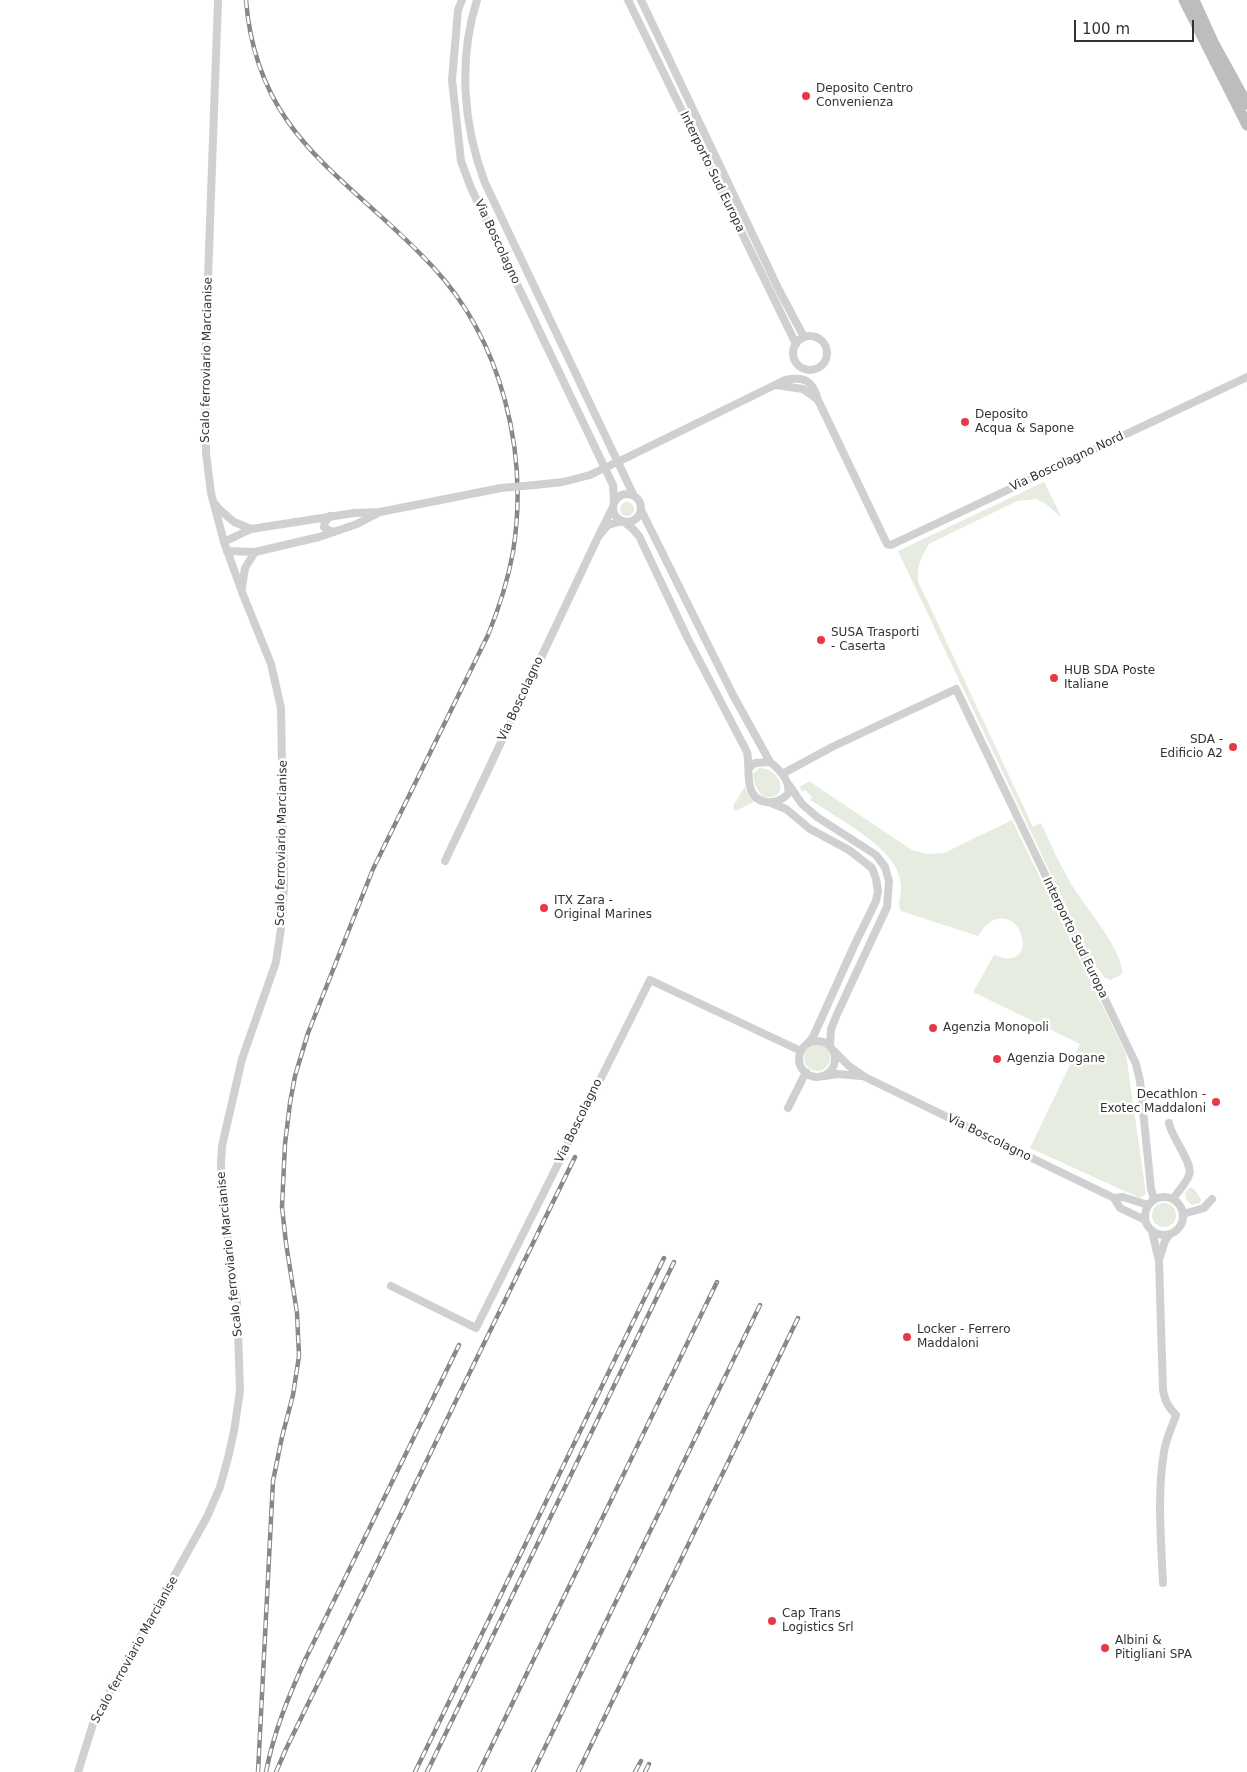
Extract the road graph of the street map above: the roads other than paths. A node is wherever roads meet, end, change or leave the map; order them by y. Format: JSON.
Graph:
{"nodes":[{"id":1,"x":218,"y":0,"type":"edge"},
{"id":2,"x":462,"y":0,"type":"edge"},
{"id":3,"x":477,"y":0,"type":"edge"},
{"id":4,"x":628,"y":0,"type":"edge"},
{"id":5,"x":641,"y":0,"type":"edge"},
{"id":6,"x":1184,"y":0,"type":"edge"},
{"id":7,"x":1194,"y":0,"type":"edge"},
{"id":8,"x":1247,"y":104,"type":"edge"},
{"id":9,"x":1247,"y":125,"type":"edge"},
{"id":10,"x":804,"y":338,"type":"junction"},
{"id":11,"x":796,"y":344,"type":"junction"},
{"id":12,"x":1247,"y":377,"type":"edge"},
{"id":13,"x":210,"y":493,"type":"junction"},
{"id":14,"x":634,"y":496,"type":"junction"},
{"id":15,"x":614,"y":504,"type":"junction"},
{"id":16,"x":641,"y":510,"type":"junction"},
{"id":17,"x":380,"y":512,"type":"junction"},
{"id":18,"x":330,"y":516,"type":"junction"},
{"id":19,"x":622,"y":521,"type":"junction"},
{"id":20,"x":252,"y":529,"type":"junction"},
{"id":21,"x":334,"y":532,"type":"junction"},
{"id":22,"x":598,"y":537,"type":"junction"},
{"id":23,"x":224,"y":542,"type":"junction"},
{"id":24,"x":227,"y":551,"type":"junction"},
{"id":25,"x":255,"y":552,"type":"junction"},
{"id":26,"x":242,"y":592,"type":"junction"},
{"id":27,"x":770,"y":762,"type":"junction"},
{"id":28,"x":749,"y":768,"type":"junction"},
{"id":29,"x":782,"y":774,"type":"junction"},
{"id":30,"x":788,"y":784,"type":"junction"},
{"id":31,"x":770,"y":803,"type":"junction"},
{"id":32,"x":445,"y":861,"type":"dead end"},
{"id":33,"x":808,"y":1044,"type":"junction"},
{"id":34,"x":832,"y":1048,"type":"junction"},
{"id":35,"x":801,"y":1051,"type":"junction"},
{"id":36,"x":806,"y":1072,"type":"junction"},
{"id":37,"x":824,"y":1076,"type":"junction"},
{"id":38,"x":865,"y":1077,"type":"junction"},
{"id":39,"x":788,"y":1108,"type":"dead end"},
{"id":40,"x":1169,"y":1123,"type":"dead end"},
{"id":41,"x":1114,"y":1198,"type":"junction"},
{"id":42,"x":1154,"y":1199,"type":"junction"},
{"id":43,"x":1173,"y":1199,"type":"junction"},
{"id":44,"x":1212,"y":1200,"type":"dead end"},
{"id":45,"x":1148,"y":1205,"type":"junction"},
{"id":46,"x":1183,"y":1214,"type":"junction"},
{"id":47,"x":1145,"y":1220,"type":"junction"},
{"id":48,"x":1152,"y":1231,"type":"junction"},
{"id":49,"x":1170,"y":1234,"type":"junction"},
{"id":50,"x":1159,"y":1261,"type":"junction"},
{"id":51,"x":391,"y":1286,"type":"dead end"},
{"id":52,"x":1163,"y":1582,"type":"dead end"},
{"id":53,"x":78,"y":1772,"type":"edge"}],
"edges":[{"from":1,"to":13,"type":"street","name":"Scalo ferroviario Marcianise"},
{"from":2,"to":15,"type":"street","name":"Via Boscolagno"},
{"from":3,"to":14,"type":"street","name":"Via Boscolagno"},
{"from":4,"to":11,"type":"street","name":"Interporto Sud Europa"},
{"from":5,"to":10,"type":"street","name":"Interporto Sud Europa"},
{"from":6,"to":9,"type":"main road"},
{"from":7,"to":8,"type":"main road"},
{"from":10,"to":11,"type":"street"},
{"from":10,"to":11,"type":"street"},
{"from":12,"to":17,"type":"street","name":"Via Boscolagno Nord","bridge":true},
{"from":13,"to":20,"type":"street"},
{"from":13,"to":23,"type":"street","name":"Scalo ferroviario Marcianise"},
{"from":14,"to":15,"type":"street"},
{"from":14,"to":16,"type":"street","name":"Via Boscolagno"},
{"from":15,"to":19,"type":"street","name":"Via Boscolagno"},
{"from":15,"to":22,"type":"street","name":"Via Boscolagno"},
{"from":16,"to":19,"type":"street","name":"Via Boscolagno"},
{"from":16,"to":27,"type":"street","name":"Via Boscolagno"},
{"from":17,"to":18,"type":"street"},
{"from":17,"to":21,"type":"street"},
{"from":18,"to":20,"type":"street"},
{"from":18,"to":21,"type":"street"},
{"from":19,"to":22,"type":"street","name":"Via Boscolagno"},
{"from":19,"to":28,"type":"street","name":"Via Boscolagno"},
{"from":20,"to":23,"type":"street"},
{"from":21,"to":25,"type":"street"},
{"from":22,"to":32,"type":"street","name":"Via Boscolagno"},
{"from":23,"to":24,"type":"street","name":"Scalo ferroviario Marcianise"},
{"from":24,"to":25,"type":"street"},
{"from":24,"to":26,"type":"street","name":"Scalo ferroviario Marcianise"},
{"from":25,"to":26,"type":"street"},
{"from":26,"to":53,"type":"street","name":"Scalo ferroviario Marcianise"},
{"from":27,"to":28,"type":"street"},
{"from":27,"to":29,"type":"street","name":"Via Boscolagno"},
{"from":28,"to":31,"type":"street","name":"Via Boscolagno"},
{"from":29,"to":30,"type":"street","name":"Via Boscolagno"},
{"from":29,"to":42,"type":"street","name":"Interporto Sud Europa"},
{"from":30,"to":31,"type":"street"},
{"from":30,"to":34,"type":"street","name":"Via Boscolagno"},
{"from":31,"to":33,"type":"street","name":"Via Boscolagno"},
{"from":33,"to":34,"type":"street"},
{"from":33,"to":35,"type":"street","name":"Via Boscolagno"},
{"from":34,"to":37,"type":"street","name":"Via Boscolagno"},
{"from":34,"to":38,"type":"street","name":"Via Boscolagno"},
{"from":35,"to":36,"type":"street"},
{"from":35,"to":51,"type":"street","name":"Via Boscolagno"},
{"from":36,"to":37,"type":"street","name":"Via Boscolagno"},
{"from":36,"to":39,"type":"street"},
{"from":37,"to":38,"type":"street","name":"Via Boscolagno"},
{"from":38,"to":41,"type":"street","name":"Via Boscolagno"},
{"from":40,"to":43,"type":"street"},
{"from":41,"to":45,"type":"street","name":"Via Boscolagno"},
{"from":41,"to":47,"type":"street","name":"Via Boscolagno"},
{"from":42,"to":43,"type":"street"},
{"from":42,"to":45,"type":"street"},
{"from":43,"to":46,"type":"street"},
{"from":44,"to":46,"type":"street"},
{"from":45,"to":47,"type":"street"},
{"from":46,"to":49,"type":"street"},
{"from":47,"to":48,"type":"street"},
{"from":48,"to":49,"type":"street"},
{"from":48,"to":50,"type":"street"},
{"from":49,"to":50,"type":"street"},
{"from":50,"to":52,"type":"street"}]}
